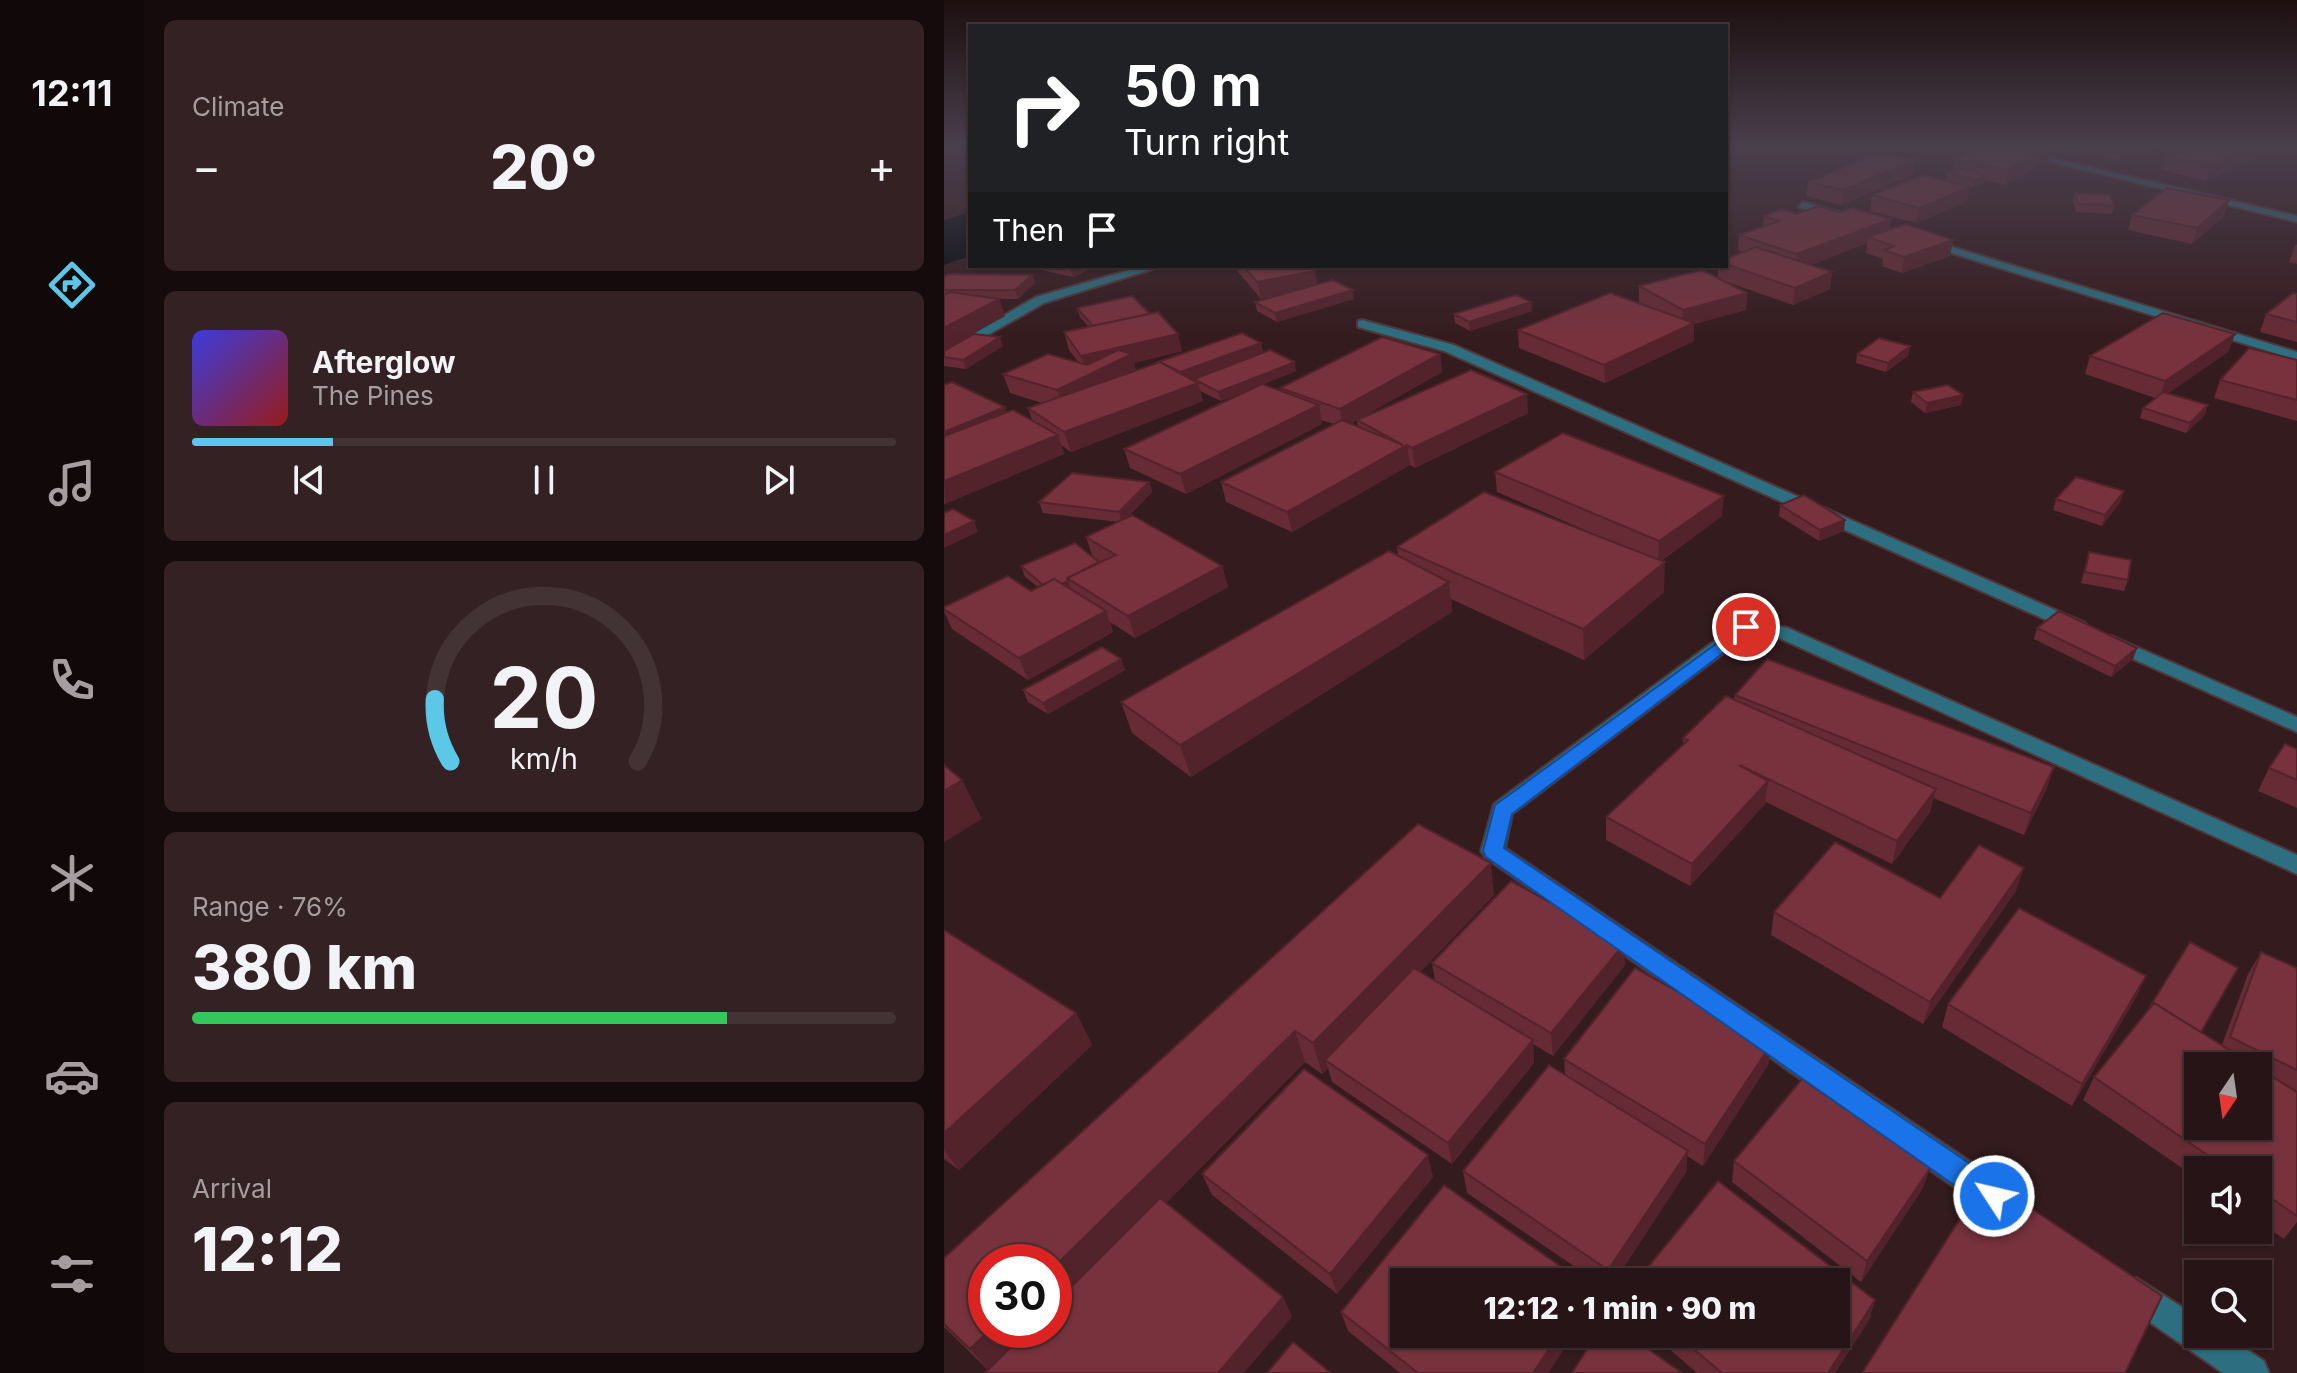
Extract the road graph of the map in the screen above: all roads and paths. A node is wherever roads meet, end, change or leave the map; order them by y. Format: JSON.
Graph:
{"nodes":[{"id":1,"x":1821,"y":210,"type":"edge"},
{"id":2,"x":2260,"y":210,"type":"edge"},
{"id":3,"x":1848,"y":218,"type":"edge"},
{"id":4,"x":2297,"y":219,"type":"edge"},
{"id":5,"x":1907,"y":237,"type":"edge"},
{"id":6,"x":1149,"y":268,"type":"edge"},
{"id":7,"x":1362,"y":324,"type":"dead end"},
{"id":8,"x":944,"y":356,"type":"edge"},
{"id":9,"x":2297,"y":356,"type":"edge"},
{"id":10,"x":2297,"y":725,"type":"edge"},
{"id":11,"x":2297,"y":865,"type":"edge"},
{"id":12,"x":2028,"y":1220,"type":"edge"},
{"id":13,"x":2120,"y":1283,"type":"edge"},
{"id":14,"x":2252,"y":1373,"type":"edge"}],
"edges":[{"from":1,"to":3,"type":"street"},
{"from":2,"to":4,"type":"street"},
{"from":5,"to":9,"type":"street"},
{"from":6,"to":8,"type":"street"},
{"from":7,"to":10,"type":"street"},
{"from":11,"to":12,"type":"street"},
{"from":13,"to":14,"type":"street"}]}
